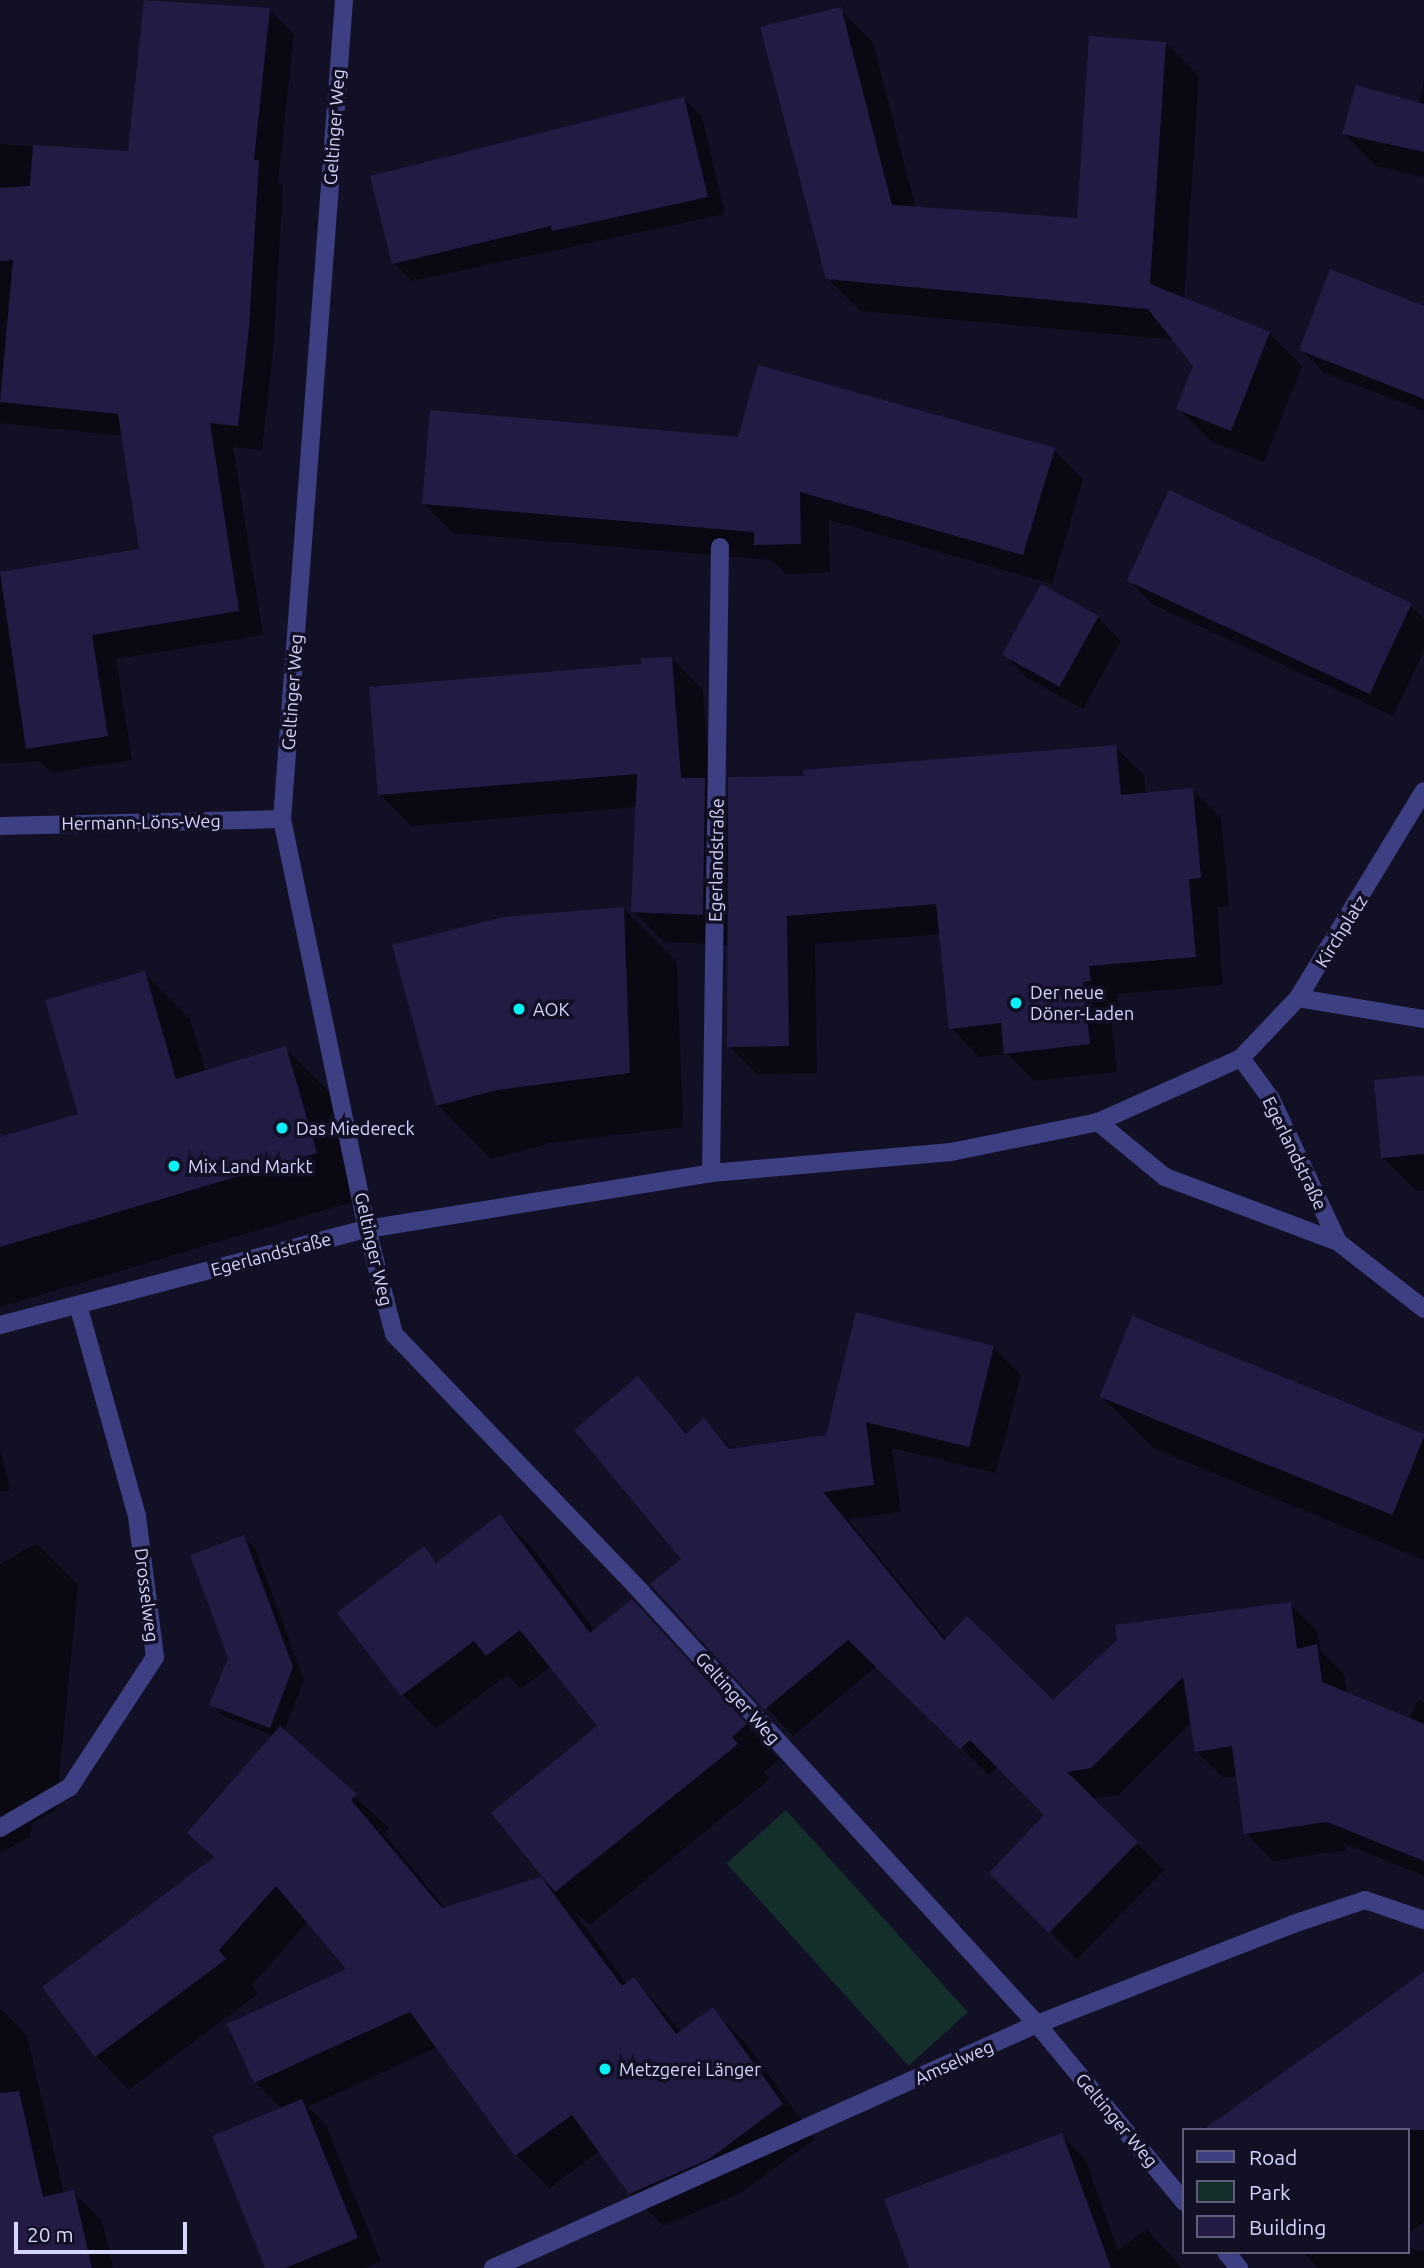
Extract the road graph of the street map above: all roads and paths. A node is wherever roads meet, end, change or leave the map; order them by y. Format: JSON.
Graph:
{"nodes":[{"id":1,"x":344,"y":0,"type":"edge"},
{"id":2,"x":720,"y":547,"type":"dead end"},
{"id":3,"x":1424,"y":792,"type":"edge"},
{"id":4,"x":282,"y":819,"type":"junction"},
{"id":5,"x":0,"y":826,"type":"edge"},
{"id":6,"x":1298,"y":998,"type":"junction"},
{"id":7,"x":1424,"y":1019,"type":"edge"},
{"id":8,"x":1241,"y":1058,"type":"junction"},
{"id":9,"x":1098,"y":1122,"type":"junction"},
{"id":10,"x":711,"y":1173,"type":"junction"},
{"id":11,"x":367,"y":1229,"type":"junction"},
{"id":12,"x":1338,"y":1242,"type":"junction"},
{"id":13,"x":78,"y":1305,"type":"junction"},
{"id":14,"x":1424,"y":1309,"type":"edge"},
{"id":15,"x":0,"y":1325,"type":"edge"},
{"id":16,"x":0,"y":1828,"type":"edge"},
{"id":17,"x":1424,"y":1920,"type":"edge"},
{"id":18,"x":1037,"y":2024,"type":"junction"},
{"id":19,"x":1182,"y":2200,"type":"edge"},
{"id":20,"x":1228,"y":2254,"type":"edge"},
{"id":21,"x":493,"y":2268,"type":"edge"},
{"id":22,"x":1239,"y":2268,"type":"edge"}],
"edges":[{"from":1,"to":4,"type":"street","name":"Geltinger Weg"},
{"from":2,"to":10,"type":"street","name":"Egerlandstraße"},
{"from":3,"to":6,"type":"street","name":"Kirchplatz"},
{"from":4,"to":5,"type":"street","name":"Hermann-Löns-Weg"},
{"from":4,"to":11,"type":"street","name":"Geltinger Weg"},
{"from":6,"to":7,"type":"street"},
{"from":6,"to":8,"type":"street","name":"Kirchplatz"},
{"from":8,"to":9,"type":"street","name":"Egerlandstraße"},
{"from":8,"to":12,"type":"street","name":"Egerlandstraße"},
{"from":9,"to":10,"type":"street","name":"Egerlandstraße"},
{"from":9,"to":12,"type":"street","name":"Egerlandstraße"},
{"from":10,"to":11,"type":"street","name":"Egerlandstraße"},
{"from":11,"to":13,"type":"street","name":"Egerlandstraße"},
{"from":11,"to":18,"type":"street","name":"Geltinger Weg"},
{"from":12,"to":14,"type":"street","name":"Egerlandstraße"},
{"from":13,"to":15,"type":"street","name":"Egerlandstraße"},
{"from":13,"to":16,"type":"street","name":"Drosselweg"},
{"from":17,"to":18,"type":"street","name":"Amselweg"},
{"from":18,"to":19,"type":"street","name":"Geltinger Weg"},
{"from":18,"to":21,"type":"street","name":"Amselweg"},
{"from":20,"to":22,"type":"street"}]}
